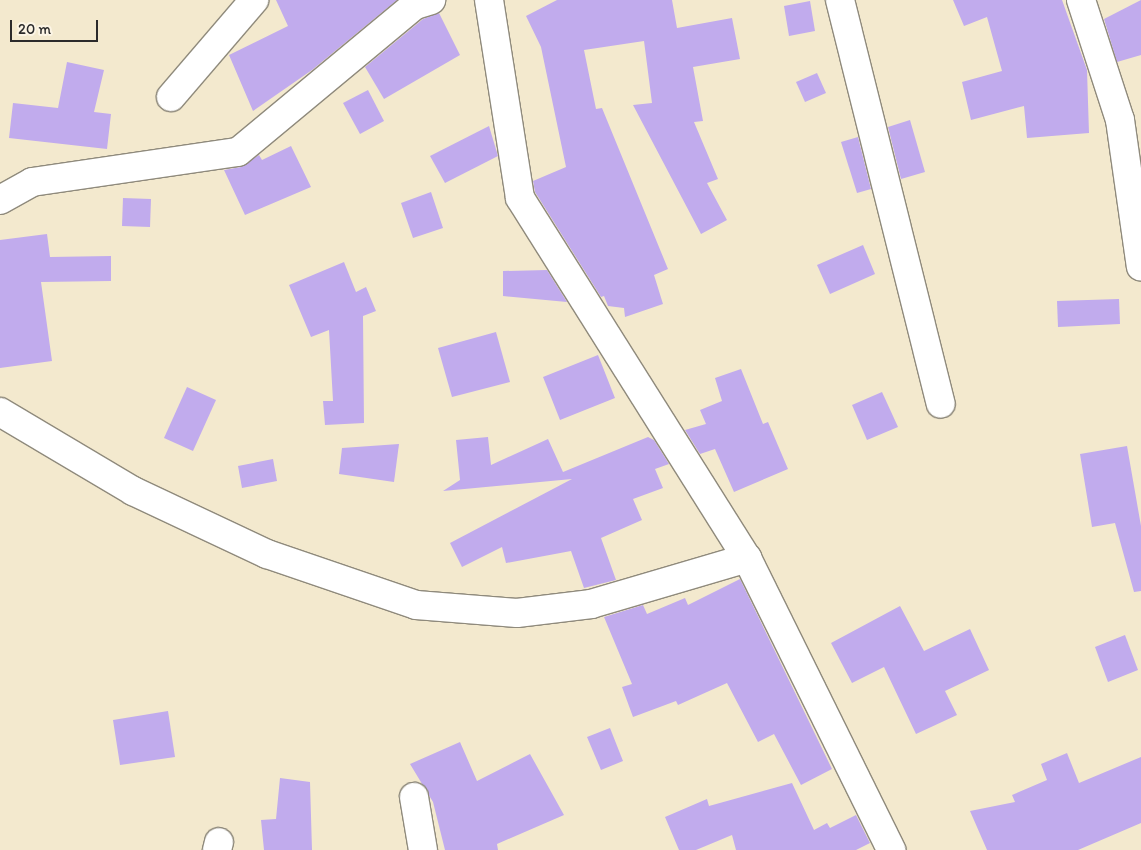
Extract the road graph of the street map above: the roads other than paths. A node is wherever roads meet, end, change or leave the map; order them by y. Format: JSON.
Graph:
{"nodes":[{"id":1,"x":254,"y":0,"type":"edge"},
{"id":2,"x":430,"y":0,"type":"edge"},
{"id":3,"x":489,"y":0,"type":"edge"},
{"id":4,"x":840,"y":0,"type":"edge"},
{"id":5,"x":1081,"y":0,"type":"edge"},
{"id":6,"x":171,"y":97,"type":"dead end"},
{"id":7,"x":1131,"y":119,"type":"edge"},
{"id":8,"x":0,"y":200,"type":"edge"},
{"id":9,"x":1141,"y":267,"type":"edge"},
{"id":10,"x":941,"y":404,"type":"dead end"},
{"id":11,"x":0,"y":412,"type":"edge"},
{"id":12,"x":747,"y":558,"type":"junction"},
{"id":13,"x":414,"y":797,"type":"dead end"},
{"id":14,"x":423,"y":850,"type":"edge"},
{"id":15,"x":891,"y":850,"type":"edge"}],
"edges":[{"from":1,"to":6,"type":"street"},
{"from":2,"to":8,"type":"street"},
{"from":3,"to":12,"type":"street"},
{"from":4,"to":10,"type":"street"},
{"from":5,"to":7,"type":"street"},
{"from":7,"to":9,"type":"street"},
{"from":11,"to":12,"type":"street"},
{"from":12,"to":15,"type":"street"},
{"from":13,"to":14,"type":"street"}]}
